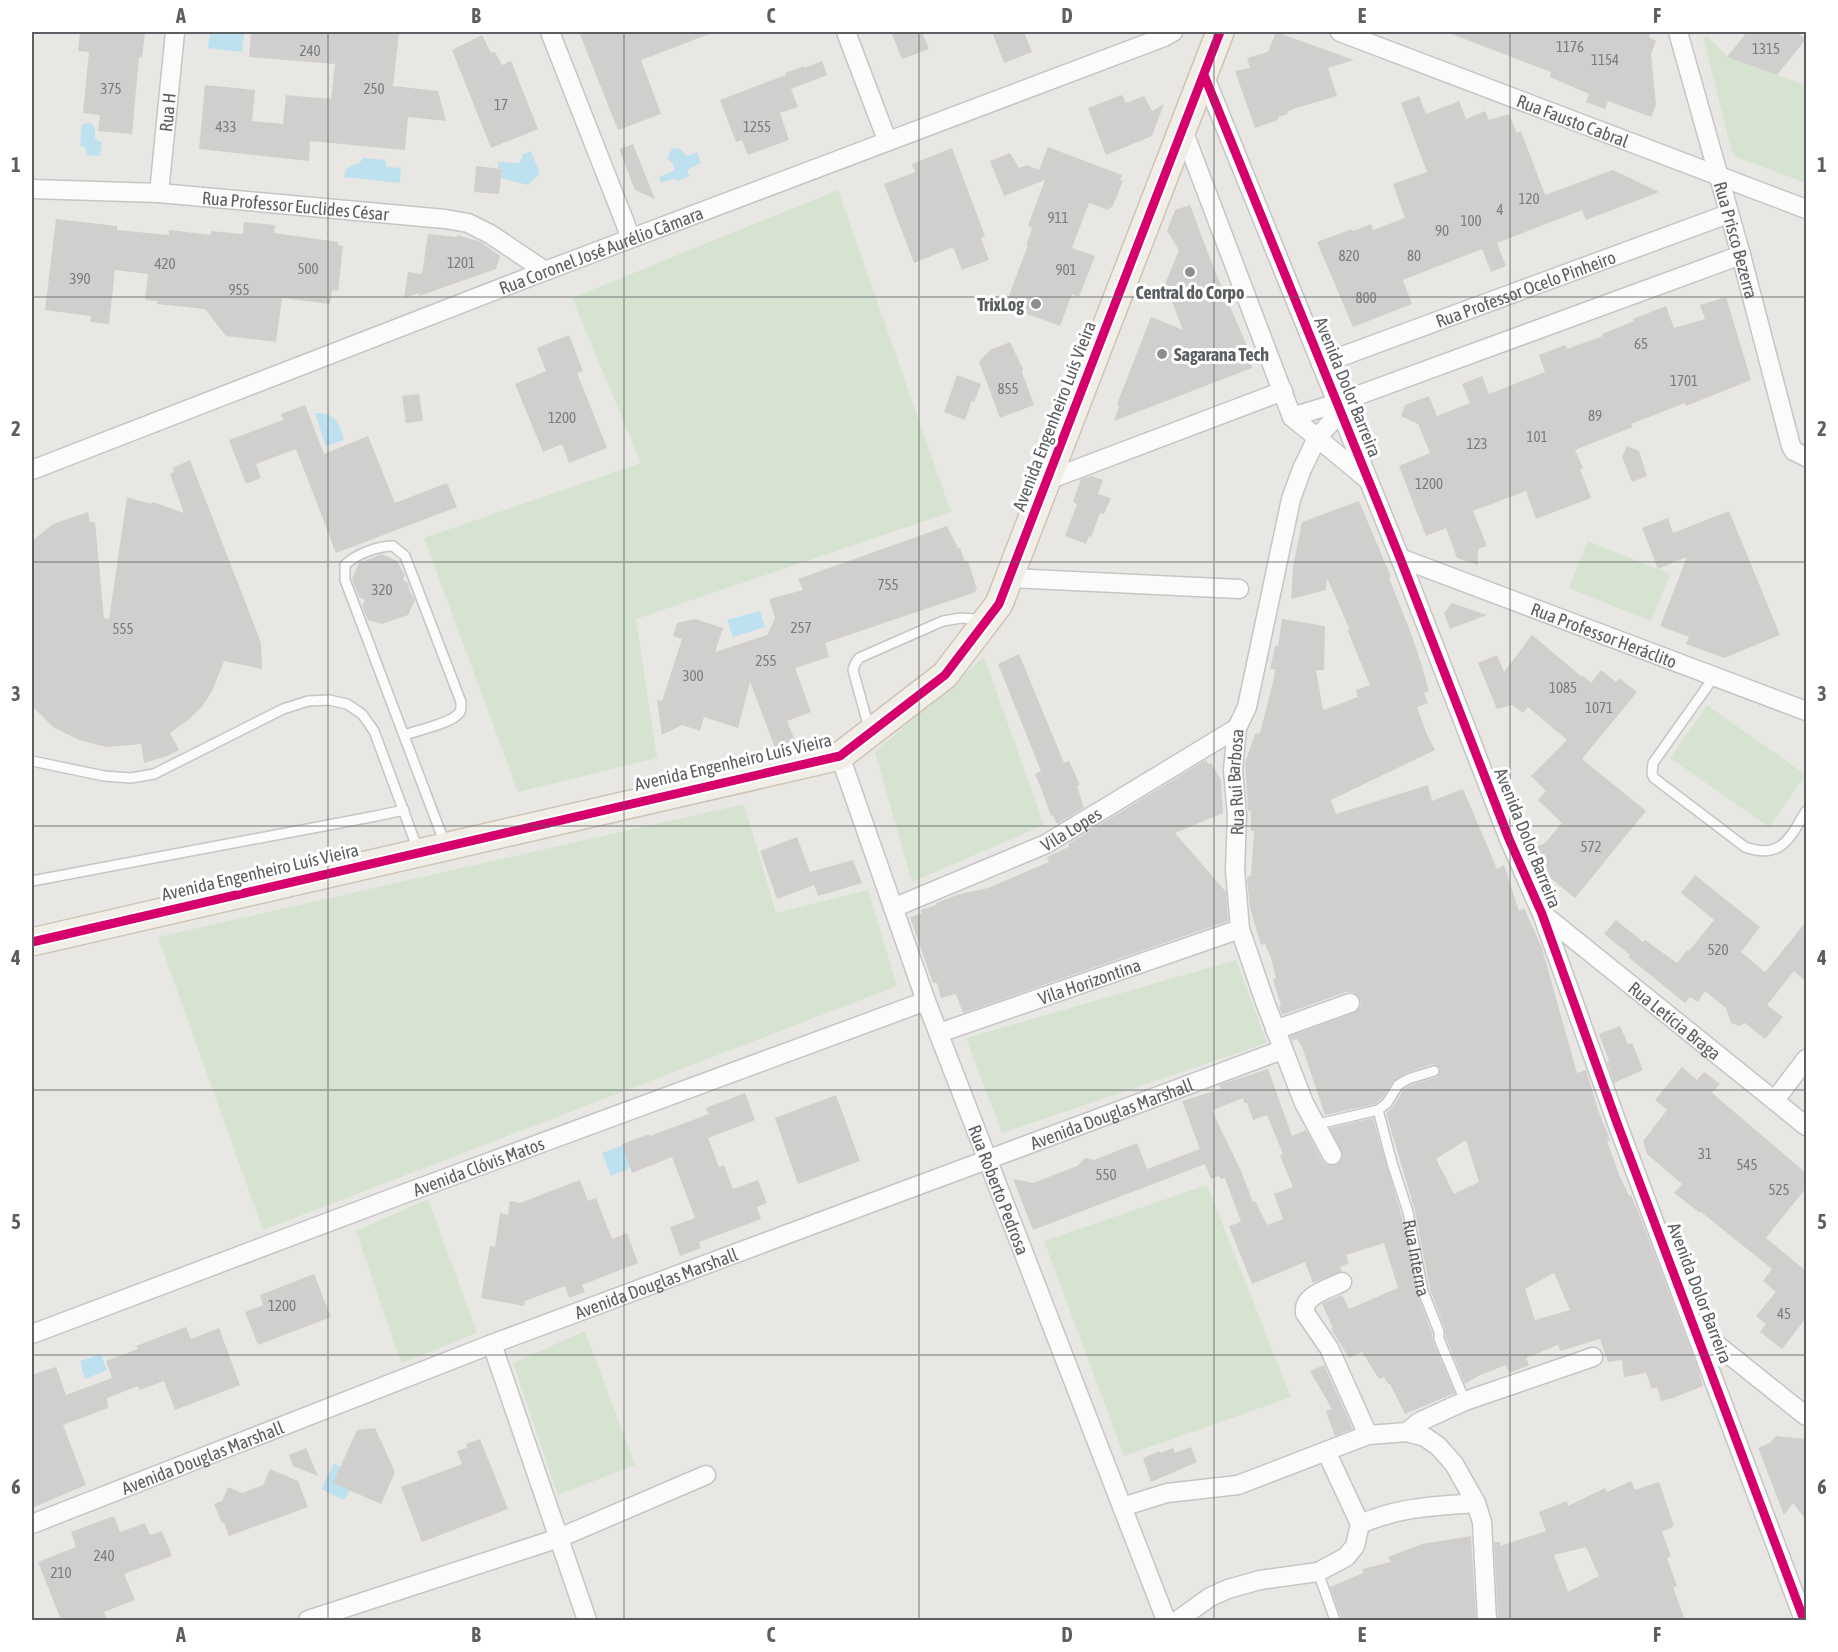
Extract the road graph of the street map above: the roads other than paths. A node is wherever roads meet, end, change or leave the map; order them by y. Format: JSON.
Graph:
{"nodes":[{"id":1,"x":175,"y":32,"type":"edge"},
{"id":2,"x":550,"y":32,"type":"edge"},
{"id":3,"x":846,"y":32,"type":"edge"},
{"id":4,"x":1220,"y":32,"type":"edge"},
{"id":5,"x":1340,"y":32,"type":"edge"},
{"id":6,"x":1678,"y":32,"type":"edge"},
{"id":7,"x":1166,"y":33,"type":"edge"},
{"id":8,"x":1204,"y":75,"type":"junction"},
{"id":9,"x":1183,"y":130,"type":"junction"},
{"id":10,"x":888,"y":140,"type":"junction"},
{"id":11,"x":1717,"y":174,"type":"junction"},
{"id":12,"x":32,"y":189,"type":"edge"},
{"id":13,"x":159,"y":193,"type":"junction"},
{"id":14,"x":1806,"y":209,"type":"edge"},
{"id":15,"x":1728,"y":214,"type":"junction"},
{"id":16,"x":631,"y":238,"type":"junction"},
{"id":17,"x":1741,"y":255,"type":"junction"},
{"id":18,"x":545,"y":271,"type":"junction"},
{"id":19,"x":1321,"y":364,"type":"junction"},
{"id":20,"x":1283,"y":392,"type":"junction"},
{"id":21,"x":1339,"y":407,"type":"junction"},
{"id":22,"x":1292,"y":417,"type":"junction"},
{"id":23,"x":1317,"y":438,"type":"junction"},
{"id":24,"x":1799,"y":453,"type":"edge"},
{"id":25,"x":32,"y":470,"type":"edge"},
{"id":26,"x":1048,"y":480,"type":"junction"},
{"id":27,"x":1368,"y":480,"type":"junction"},
{"id":28,"x":1400,"y":558,"type":"junction"},
{"id":29,"x":1010,"y":578,"type":"junction"},
{"id":30,"x":1239,"y":589,"type":"dead end"},
{"id":31,"x":982,"y":625,"type":"junction"},
{"id":32,"x":1714,"y":677,"type":"junction"},
{"id":33,"x":1806,"y":711,"type":"edge"},
{"id":34,"x":1237,"y":728,"type":"junction"},
{"id":35,"x":871,"y":733,"type":"junction"},
{"id":36,"x":405,"y":735,"type":"junction"},
{"id":37,"x":840,"y":756,"type":"junction"},
{"id":38,"x":32,"y":761,"type":"edge"},
{"id":39,"x":404,"y":810,"type":"junction"},
{"id":40,"x":1806,"y":811,"type":"edge"},
{"id":41,"x":446,"y":846,"type":"junction"},
{"id":42,"x":419,"y":852,"type":"junction"},
{"id":43,"x":32,"y":881,"type":"edge"},
{"id":44,"x":893,"y":908,"type":"junction"},
{"id":45,"x":1542,"y":914,"type":"junction"},
{"id":46,"x":1240,"y":929,"type":"junction"},
{"id":47,"x":32,"y":942,"type":"edge"},
{"id":48,"x":926,"y":1001,"type":"junction"},
{"id":49,"x":1350,"y":1003,"type":"dead end"},
{"id":50,"x":1275,"y":1030,"type":"junction"},
{"id":51,"x":939,"y":1033,"type":"junction"},
{"id":52,"x":1282,"y":1050,"type":"junction"},
{"id":53,"x":1806,"y":1059,"type":"edge"},
{"id":54,"x":1434,"y":1071,"type":"dead end"},
{"id":55,"x":1775,"y":1100,"type":"junction"},
{"id":56,"x":1378,"y":1110,"type":"junction"},
{"id":57,"x":1314,"y":1125,"type":"junction"},
{"id":58,"x":1806,"y":1126,"type":"edge"},
{"id":59,"x":1332,"y":1155,"type":"dead end"},
{"id":60,"x":987,"y":1160,"type":"junction"},
{"id":61,"x":1342,"y":1282,"type":"dead end"},
{"id":62,"x":1695,"y":1326,"type":"junction"},
{"id":63,"x":32,"y":1334,"type":"edge"},
{"id":64,"x":492,"y":1344,"type":"junction"},
{"id":65,"x":1593,"y":1357,"type":"dead end"},
{"id":66,"x":1465,"y":1401,"type":"junction"},
{"id":67,"x":1806,"y":1416,"type":"edge"},
{"id":68,"x":1407,"y":1432,"type":"junction"},
{"id":69,"x":1368,"y":1435,"type":"junction"},
{"id":70,"x":1326,"y":1451,"type":"junction"},
{"id":71,"x":706,"y":1474,"type":"dead end"},
{"id":72,"x":1476,"y":1503,"type":"junction"},
{"id":73,"x":1122,"y":1507,"type":"junction"},
{"id":74,"x":32,"y":1524,"type":"edge"},
{"id":75,"x":1360,"y":1524,"type":"junction"},
{"id":76,"x":559,"y":1538,"type":"junction"},
{"id":77,"x":1318,"y":1572,"type":"junction"},
{"id":78,"x":308,"y":1620,"type":"edge"},
{"id":79,"x":586,"y":1620,"type":"edge"},
{"id":80,"x":1166,"y":1620,"type":"edge"},
{"id":81,"x":1178,"y":1620,"type":"edge"},
{"id":82,"x":1335,"y":1620,"type":"edge"},
{"id":83,"x":1487,"y":1620,"type":"edge"},
{"id":84,"x":1804,"y":1620,"type":"edge"}],
"edges":[{"from":1,"to":13,"type":"street","name":"Rua H"},
{"from":2,"to":16,"type":"street"},
{"from":3,"to":10,"type":"street"},
{"from":4,"to":8,"type":"main road","name":"Avenida Engenheiro Luís Vieira"},
{"from":5,"to":11,"type":"street","name":"Rua Fausto Cabral"},
{"from":6,"to":11,"type":"street","name":"Rua Prisco Bezerra"},
{"from":7,"to":10,"type":"street","name":"Rua Coronel José Aurélio Câmara"},
{"from":8,"to":9,"type":"main road","name":"Avenida Engenheiro Luís Vieira"},
{"from":8,"to":19,"type":"street","name":"Avenida Dolor Barreira"},
{"from":9,"to":20,"type":"street"},
{"from":9,"to":26,"type":"main road","name":"Avenida Engenheiro Luís Vieira"},
{"from":10,"to":16,"type":"street","name":"Rua Coronel José Aurélio Câmara"},
{"from":11,"to":14,"type":"street","name":"Rua Fausto Cabral"},
{"from":11,"to":15,"type":"street","name":"Rua Prisco Bezerra"},
{"from":12,"to":13,"type":"street","name":"Rua Professor Euclides César"},
{"from":13,"to":18,"type":"street","name":"Rua Professor Euclides César"},
{"from":15,"to":17,"type":"street","name":"Rua Prisco Bezerra"},
{"from":15,"to":19,"type":"street","name":"Rua Professor Ocelo Pinheiro"},
{"from":16,"to":18,"type":"street","name":"Rua Coronel José Aurélio Câmara"},
{"from":17,"to":21,"type":"street"},
{"from":17,"to":24,"type":"street","name":"Rua Prisco Bezerra"},
{"from":18,"to":25,"type":"street","name":"Rua Coronel José Aurélio Câmara"},
{"from":19,"to":21,"type":"street","name":"Avenida Dolor Barreira"},
{"from":20,"to":22,"type":"street"},
{"from":20,"to":26,"type":"street"},
{"from":21,"to":22,"type":"street"},
{"from":21,"to":23,"type":"street","name":"Rua Ruí Barbosa"},
{"from":21,"to":27,"type":"street","name":"Avenida Dolor Barreira"},
{"from":22,"to":23,"type":"street","name":"Avenida Dolor Barreira"},
{"from":23,"to":27,"type":"street","name":"Avenida Dolor Barreira"},
{"from":23,"to":34,"type":"street","name":"Rua Ruí Barbosa"},
{"from":26,"to":29,"type":"main road","name":"Avenida Engenheiro Luís Vieira"},
{"from":27,"to":28,"type":"street","name":"Avenida Dolor Barreira"},
{"from":28,"to":32,"type":"street","name":"Rua Professor Heráclito"},
{"from":28,"to":45,"type":"street","name":"Avenida Dolor Barreira"},
{"from":29,"to":30,"type":"street"},
{"from":29,"to":31,"type":"main road","name":"Avenida Engenheiro Luís Vieira"},
{"from":31,"to":35,"type":"main road","name":"Avenida Engenheiro Luís Vieira"},
{"from":31,"to":35,"type":"lane"},
{"from":32,"to":33,"type":"street","name":"Rua Professor Heráclito"},
{"from":32,"to":40,"type":"lane"},
{"from":34,"to":44,"type":"street","name":"Vila Lopes"},
{"from":34,"to":46,"type":"street","name":"Rua Ruí Barbosa"},
{"from":35,"to":37,"type":"main road","name":"Avenida Engenheiro Luís Vieira"},
{"from":36,"to":36,"type":"lane"},
{"from":36,"to":41,"type":"lane"},
{"from":37,"to":41,"type":"main road","name":"Avenida Engenheiro Luís Vieira"},
{"from":37,"to":44,"type":"street","name":"Rua Roberto Pedrosa"},
{"from":38,"to":39,"type":"lane"},
{"from":39,"to":42,"type":"lane"},
{"from":39,"to":43,"type":"lane"},
{"from":41,"to":42,"type":"main road","name":"Avenida Engenheiro Luís Vieira"},
{"from":42,"to":47,"type":"main road","name":"Avenida Engenheiro Luís Vieira"},
{"from":44,"to":48,"type":"street","name":"Rua Roberto Pedrosa"},
{"from":45,"to":55,"type":"street","name":"Rua Letícia Braga"},
{"from":45,"to":62,"type":"street","name":"Avenida Dolor Barreira"},
{"from":46,"to":50,"type":"street","name":"Rua Ruí Barbosa"},
{"from":46,"to":51,"type":"street","name":"Vila Horizontina"},
{"from":48,"to":51,"type":"street","name":"Rua Roberto Pedrosa"},
{"from":48,"to":63,"type":"street","name":"Avenida Clóvis Matos"},
{"from":49,"to":50,"type":"street"},
{"from":50,"to":52,"type":"street","name":"Rua Ruí Barbosa"},
{"from":51,"to":60,"type":"street","name":"Rua Roberto Pedrosa"},
{"from":52,"to":57,"type":"street","name":"Rua Ruí Barbosa"},
{"from":52,"to":60,"type":"street","name":"Avenida Douglas Marshall"},
{"from":53,"to":55,"type":"street"},
{"from":54,"to":56,"type":"lane"},
{"from":55,"to":58,"type":"street","name":"Rua Letícia Braga"},
{"from":56,"to":57,"type":"lane"},
{"from":56,"to":66,"type":"lane","name":"Rua Interna"},
{"from":57,"to":59,"type":"street","name":"Rua Ruí Barbosa"},
{"from":60,"to":64,"type":"street","name":"Avenida Douglas Marshall"},
{"from":60,"to":73,"type":"street","name":"Rua Roberto Pedrosa"},
{"from":61,"to":69,"type":"street"},
{"from":62,"to":67,"type":"street"},
{"from":62,"to":84,"type":"street","name":"Avenida Dolor Barreira"},
{"from":64,"to":74,"type":"street","name":"Avenida Douglas Marshall"},
{"from":64,"to":76,"type":"street"},
{"from":65,"to":66,"type":"street"},
{"from":66,"to":68,"type":"street"},
{"from":68,"to":69,"type":"street"},
{"from":68,"to":72,"type":"street"},
{"from":69,"to":70,"type":"street"},
{"from":70,"to":73,"type":"street"},
{"from":70,"to":75,"type":"street"},
{"from":71,"to":76,"type":"street"},
{"from":72,"to":75,"type":"street"},
{"from":72,"to":83,"type":"street"},
{"from":73,"to":80,"type":"street","name":"Rua Roberto Pedrosa"},
{"from":75,"to":77,"type":"street"},
{"from":76,"to":78,"type":"street"},
{"from":76,"to":79,"type":"street"},
{"from":77,"to":81,"type":"street"},
{"from":77,"to":82,"type":"lane"}]}
